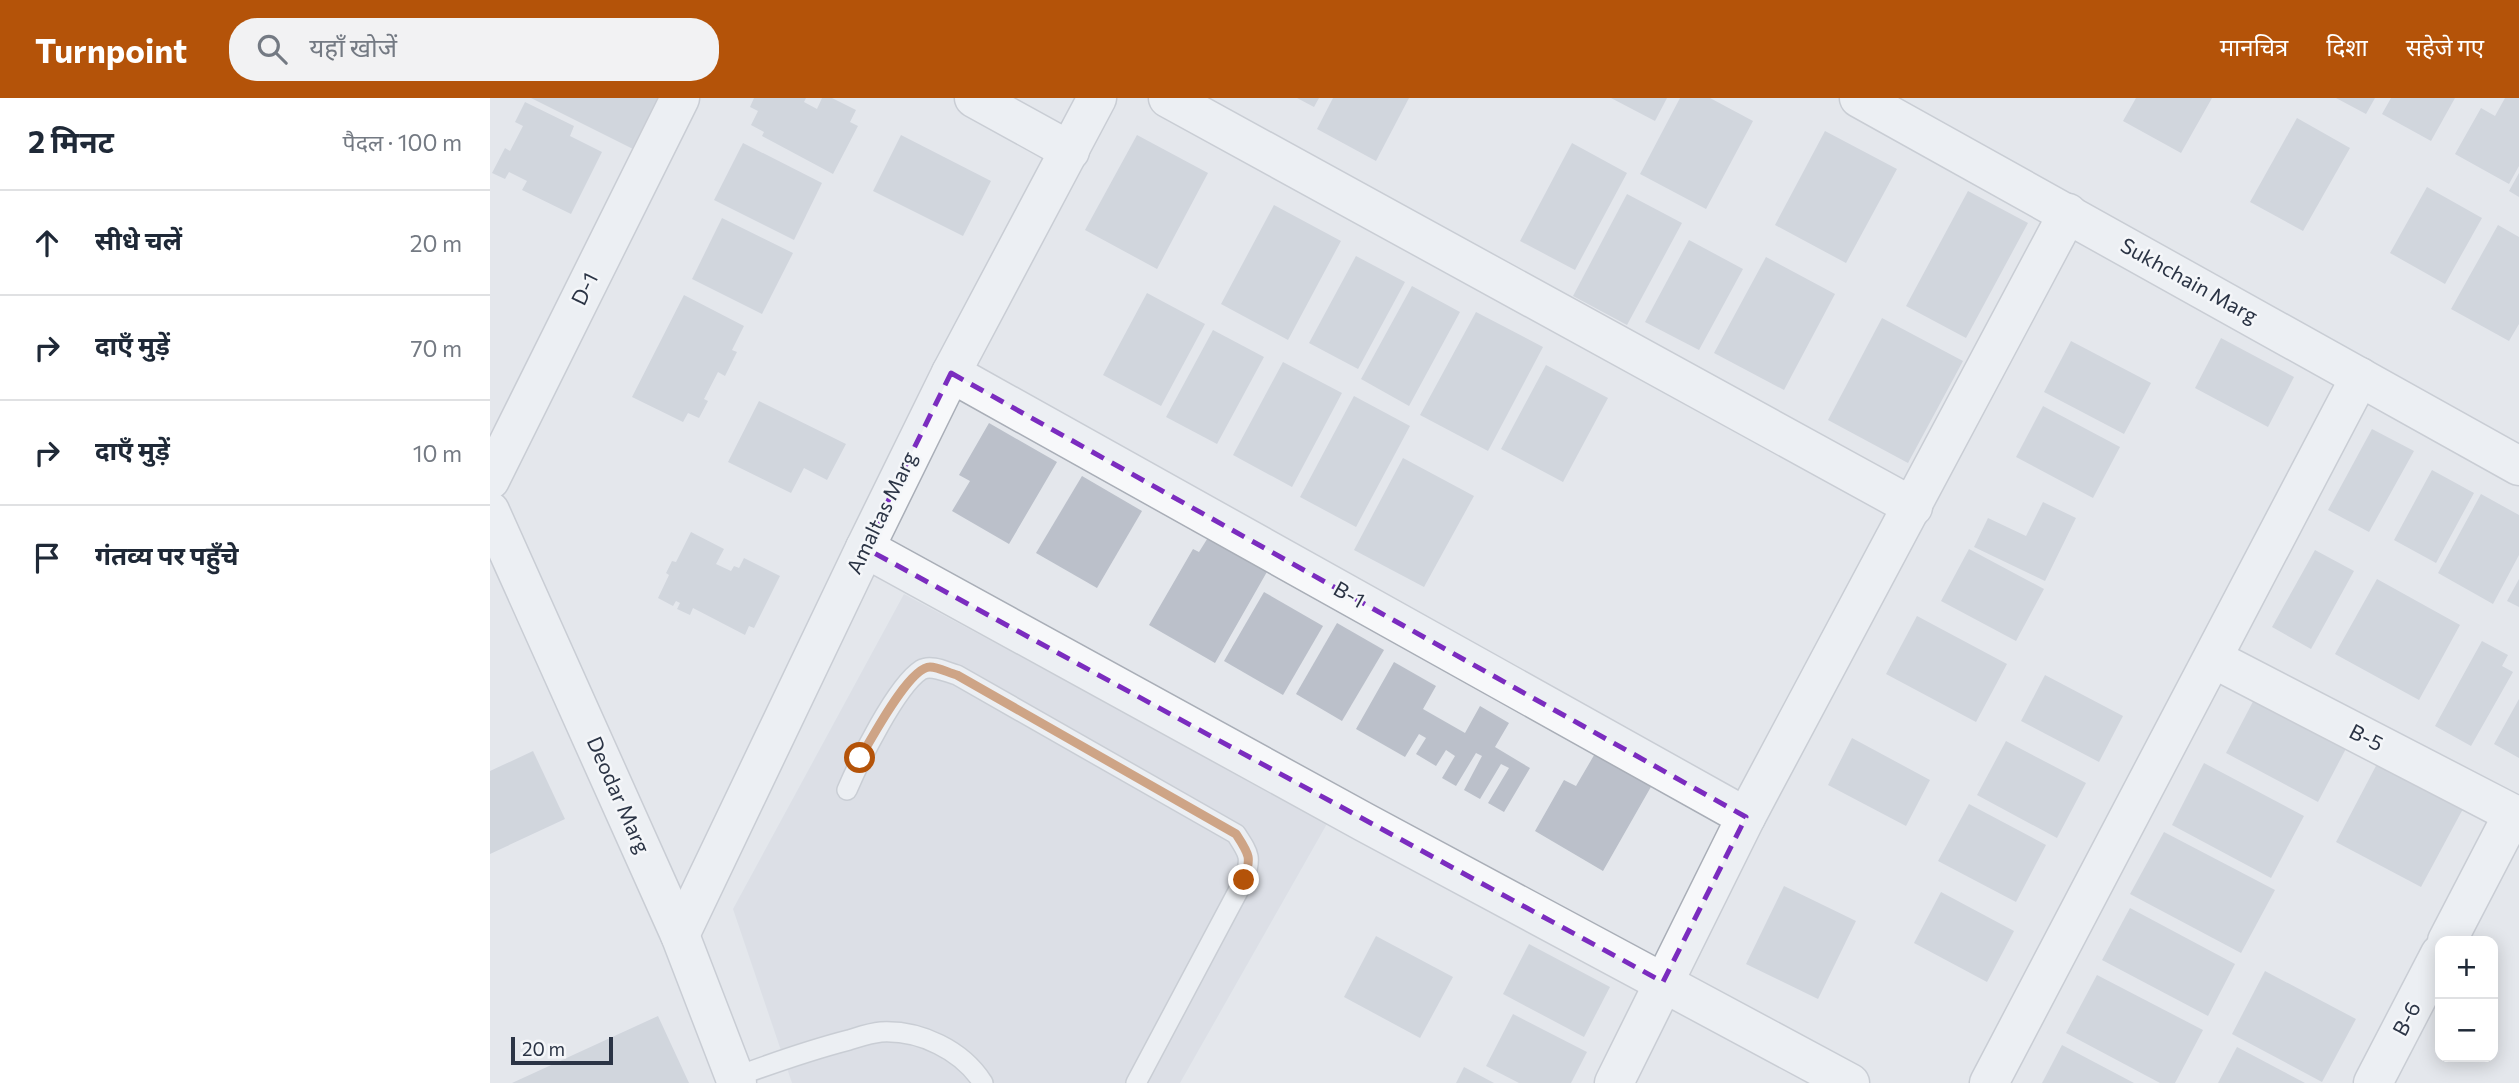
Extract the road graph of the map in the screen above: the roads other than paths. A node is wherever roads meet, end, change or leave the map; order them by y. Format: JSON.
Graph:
{"nodes":[{"id":1,"x":680,"y":98,"type":"edge"},
{"id":2,"x":974,"y":98,"type":"edge"},
{"id":3,"x":1097,"y":98,"type":"edge"},
{"id":4,"x":1168,"y":98,"type":"edge"},
{"id":5,"x":1859,"y":98,"type":"edge"},
{"id":6,"x":1070,"y":151,"type":"junction"},
{"id":7,"x":2068,"y":213,"type":"junction"},
{"id":8,"x":951,"y":373,"type":"junction"},
{"id":9,"x":2360,"y":377,"type":"junction"},
{"id":10,"x":2519,"y":466,"type":"edge"},
{"id":11,"x":490,"y":480,"type":"edge"},
{"id":12,"x":1913,"y":507,"type":"junction"},
{"id":13,"x":490,"y":511,"type":"edge"},
{"id":14,"x":865,"y":548,"type":"junction"},
{"id":15,"x":2214,"y":659,"type":"junction"},
{"id":16,"x":846,"y":790,"type":"dead end"},
{"id":17,"x":2516,"y":816,"type":"edge"},
{"id":18,"x":1746,"y":817,"type":"junction"},
{"id":19,"x":680,"y":934,"type":"junction"},
{"id":20,"x":2450,"y":936,"type":"edge"},
{"id":21,"x":2435,"y":964,"type":"edge"},
{"id":22,"x":1663,"y":982,"type":"junction"},
{"id":23,"x":736,"y":1080,"type":"edge"},
{"id":24,"x":983,"y":1083,"type":"edge"},
{"id":25,"x":1136,"y":1083,"type":"edge"},
{"id":26,"x":1614,"y":1083,"type":"edge"},
{"id":27,"x":1850,"y":1083,"type":"edge"},
{"id":28,"x":1989,"y":1083,"type":"edge"},
{"id":29,"x":2373,"y":1083,"type":"edge"}],
"edges":[{"from":1,"to":11,"type":"street","name":"D-1"},
{"from":2,"to":6,"type":"street"},
{"from":3,"to":6,"type":"street","name":"Amaltas Marg"},
{"from":4,"to":12,"type":"street"},
{"from":5,"to":7,"type":"street","name":"Sukhchain Marg"},
{"from":6,"to":8,"type":"street","name":"Amaltas Marg"},
{"from":7,"to":9,"type":"street","name":"Sukhchain Marg"},
{"from":7,"to":12,"type":"street"},
{"from":8,"to":14,"type":"street","name":"Amaltas Marg"},
{"from":8,"to":18,"type":"street","name":"B-1"},
{"from":9,"to":10,"type":"street","name":"Sukhchain Marg"},
{"from":9,"to":15,"type":"street"},
{"from":12,"to":18,"type":"street"},
{"from":13,"to":19,"type":"street","name":"Deodar Marg"},
{"from":14,"to":19,"type":"street","name":"Amaltas Marg"},
{"from":14,"to":22,"type":"street"},
{"from":15,"to":17,"type":"street","name":"B-5"},
{"from":15,"to":28,"type":"street"},
{"from":16,"to":25,"type":"lane"},
{"from":17,"to":20,"type":"street"},
{"from":18,"to":22,"type":"street"},
{"from":19,"to":23,"type":"street","name":"Deodar Marg"},
{"from":21,"to":29,"type":"street","name":"B-6"},
{"from":22,"to":26,"type":"street"},
{"from":22,"to":27,"type":"street"},
{"from":23,"to":24,"type":"lane"}]}
